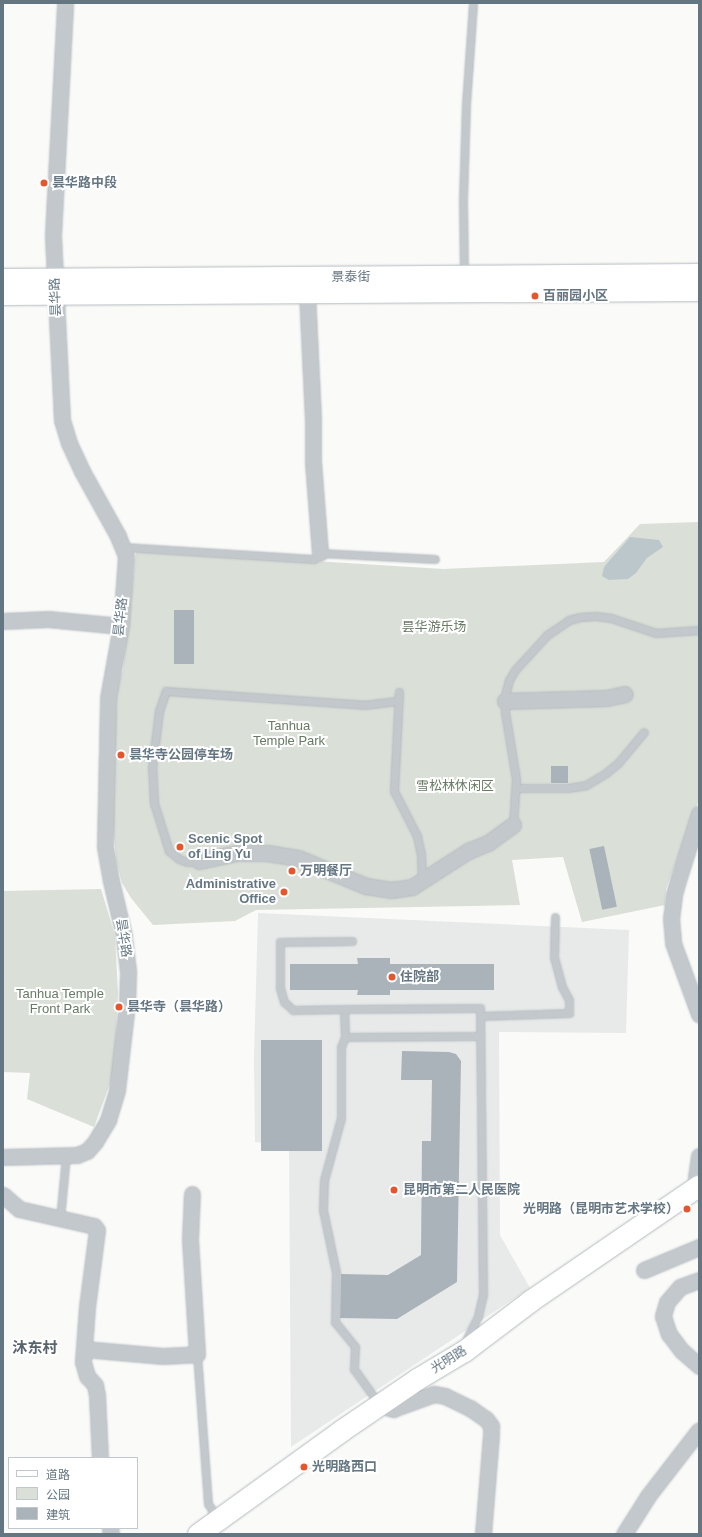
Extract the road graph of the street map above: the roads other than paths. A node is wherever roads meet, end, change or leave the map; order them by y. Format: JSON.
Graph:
{"nodes":[{"id":1,"x":65,"y":3,"type":"edge"},
{"id":2,"x":473,"y":3,"type":"edge"},
{"id":3,"x":699,"y":274,"type":"edge"},
{"id":4,"x":3,"y":279,"type":"edge"},
{"id":5,"x":464,"y":284,"type":"junction"},
{"id":6,"x":56,"y":286,"type":"junction"},
{"id":7,"x":699,"y":290,"type":"edge"},
{"id":8,"x":307,"y":292,"type":"junction"},
{"id":9,"x":3,"y":294,"type":"edge"},
{"id":10,"x":124,"y":546,"type":"junction"},
{"id":11,"x":320,"y":553,"type":"junction"},
{"id":12,"x":435,"y":559,"type":"dead end"},
{"id":13,"x":3,"y":621,"type":"edge"},
{"id":14,"x":121,"y":626,"type":"junction"},
{"id":15,"x":699,"y":630,"type":"edge"},
{"id":16,"x":400,"y":692,"type":"dead end"},
{"id":17,"x":625,"y":694,"type":"dead end"},
{"id":18,"x":399,"y":701,"type":"junction"},
{"id":19,"x":505,"y":701,"type":"junction"},
{"id":20,"x":644,"y":732,"type":"dead end"},
{"id":21,"x":516,"y":788,"type":"junction"},
{"id":22,"x":699,"y":814,"type":"edge"},
{"id":23,"x":513,"y":825,"type":"joint"},
{"id":24,"x":199,"y":861,"type":"joint"},
{"id":25,"x":422,"y":882,"type":"junction"},
{"id":26,"x":555,"y":917,"type":"dead end"},
{"id":27,"x":352,"y":941,"type":"dead end"},
{"id":28,"x":344,"y":1009,"type":"junction"},
{"id":29,"x":699,"y":1014,"type":"edge"},
{"id":30,"x":480,"y":1016,"type":"junction"},
{"id":31,"x":480,"y":1036,"type":"junction"},
{"id":32,"x":345,"y":1037,"type":"junction"},
{"id":33,"x":66,"y":1155,"type":"junction"},
{"id":34,"x":699,"y":1156,"type":"edge"},
{"id":35,"x":3,"y":1157,"type":"edge"},
{"id":36,"x":698,"y":1185,"type":"edge"},
{"id":37,"x":192,"y":1194,"type":"dead end"},
{"id":38,"x":3,"y":1195,"type":"edge"},
{"id":39,"x":60,"y":1219,"type":"junction"},
{"id":40,"x":699,"y":1248,"type":"edge"},
{"id":41,"x":644,"y":1270,"type":"dead end"},
{"id":42,"x":699,"y":1280,"type":"edge"},
{"id":43,"x":84,"y":1349,"type":"junction"},
{"id":44,"x":464,"y":1351,"type":"junction"},
{"id":45,"x":197,"y":1354,"type":"junction"},
{"id":46,"x":699,"y":1366,"type":"edge"},
{"id":47,"x":379,"y":1405,"type":"junction"},
{"id":48,"x":699,"y":1430,"type":"edge"},
{"id":49,"x":100,"y":1457,"type":"edge"},
{"id":50,"x":216,"y":1521,"type":"junction"},
{"id":51,"x":198,"y":1534,"type":"edge"},
{"id":52,"x":483,"y":1534,"type":"edge"},
{"id":53,"x":624,"y":1534,"type":"edge"}],
"edges":[{"from":1,"to":6,"type":"street","name":"昙华路"},
{"from":2,"to":5,"type":"lane"},
{"from":3,"to":5,"type":"street","name":"景泰街"},
{"from":4,"to":6,"type":"street","name":"景泰街"},
{"from":5,"to":6,"type":"street","name":"景泰街"},
{"from":5,"to":7,"type":"street","name":"景泰街"},
{"from":5,"to":8,"type":"street","name":"景泰街"},
{"from":6,"to":8,"type":"street","name":"景泰街"},
{"from":6,"to":9,"type":"street","name":"景泰街"},
{"from":6,"to":10,"type":"street","name":"昙华路"},
{"from":8,"to":11,"type":"street"},
{"from":10,"to":11,"type":"lane"},
{"from":10,"to":14,"type":"street","name":"昙华路"},
{"from":11,"to":12,"type":"lane"},
{"from":13,"to":14,"type":"street"},
{"from":14,"to":33,"type":"street","name":"昙华路"},
{"from":15,"to":19,"type":"lane"},
{"from":16,"to":18,"type":"lane"},
{"from":17,"to":19,"type":"street"},
{"from":18,"to":24,"type":"lane"},
{"from":18,"to":25,"type":"lane"},
{"from":19,"to":21,"type":"lane"},
{"from":20,"to":21,"type":"lane"},
{"from":21,"to":23,"type":"lane"},
{"from":22,"to":29,"type":"street"},
{"from":23,"to":25,"type":"street"},
{"from":24,"to":25,"type":"street"},
{"from":26,"to":30,"type":"lane"},
{"from":27,"to":28,"type":"lane"},
{"from":28,"to":30,"type":"lane"},
{"from":28,"to":32,"type":"lane"},
{"from":30,"to":31,"type":"lane"},
{"from":31,"to":32,"type":"lane"},
{"from":31,"to":44,"type":"lane"},
{"from":32,"to":47,"type":"lane"},
{"from":33,"to":35,"type":"street","name":"昙华路"},
{"from":33,"to":39,"type":"lane"},
{"from":34,"to":36,"type":"street"},
{"from":36,"to":44,"type":"street","name":"光明路"},
{"from":37,"to":45,"type":"street"},
{"from":38,"to":39,"type":"street"},
{"from":39,"to":43,"type":"street"},
{"from":40,"to":41,"type":"street"},
{"from":42,"to":46,"type":"street"},
{"from":43,"to":45,"type":"street"},
{"from":43,"to":49,"type":"street"},
{"from":44,"to":47,"type":"street","name":"光明路"},
{"from":45,"to":50,"type":"lane"},
{"from":47,"to":50,"type":"street","name":"光明路"},
{"from":47,"to":52,"type":"street"},
{"from":48,"to":53,"type":"street"},
{"from":50,"to":51,"type":"street","name":"光明路"}]}
